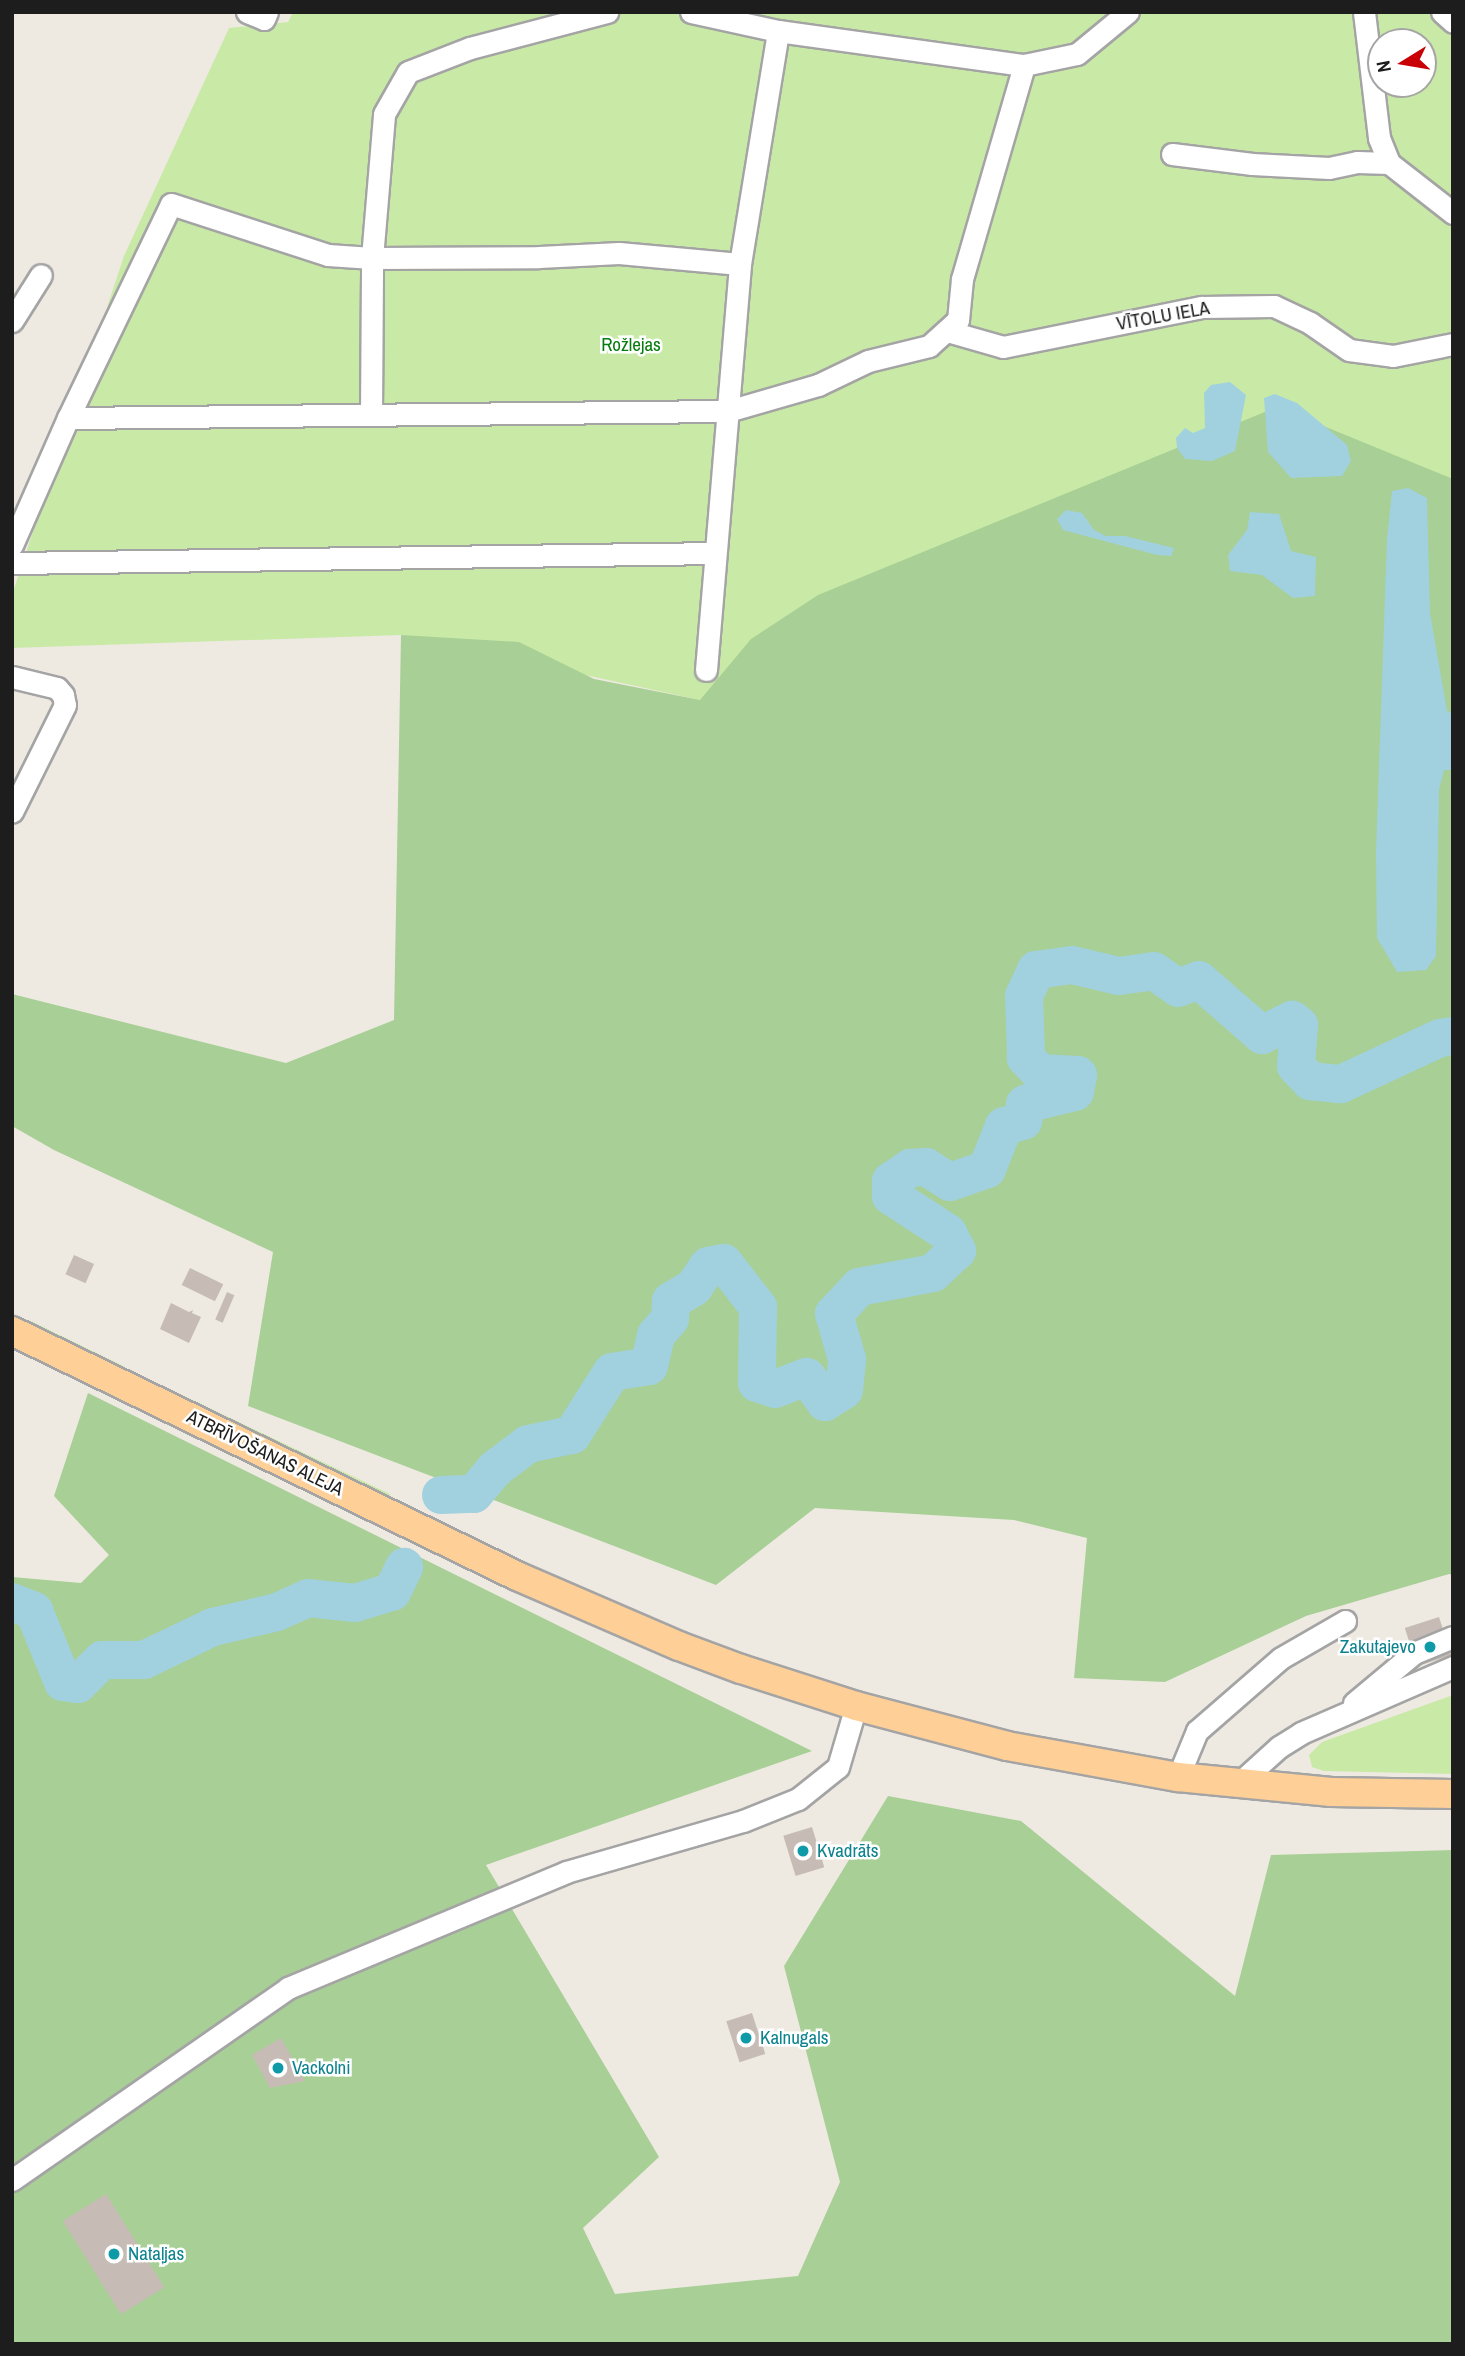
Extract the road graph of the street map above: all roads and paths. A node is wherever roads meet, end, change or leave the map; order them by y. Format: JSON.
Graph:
{"nodes":[{"id":1,"x":247,"y":12,"type":"edge"},
{"id":2,"x":267,"y":12,"type":"edge"},
{"id":3,"x":607,"y":12,"type":"edge"},
{"id":4,"x":691,"y":12,"type":"edge"},
{"id":5,"x":1128,"y":12,"type":"edge"},
{"id":6,"x":1364,"y":12,"type":"edge"},
{"id":7,"x":1442,"y":12,"type":"edge"},
{"id":8,"x":1453,"y":22,"type":"edge"},
{"id":9,"x":778,"y":31,"type":"junction"},
{"id":10,"x":1024,"y":65,"type":"junction"},
{"id":11,"x":1172,"y":155,"type":"dead end"},
{"id":12,"x":1389,"y":163,"type":"junction"},
{"id":13,"x":1453,"y":213,"type":"edge"},
{"id":14,"x":372,"y":258,"type":"junction"},
{"id":15,"x":740,"y":264,"type":"junction"},
{"id":16,"x":41,"y":275,"type":"dead end"},
{"id":17,"x":12,"y":321,"type":"edge"},
{"id":18,"x":947,"y":331,"type":"junction"},
{"id":19,"x":1453,"y":344,"type":"edge"},
{"id":20,"x":728,"y":411,"type":"junction"},
{"id":21,"x":371,"y":415,"type":"junction"},
{"id":22,"x":68,"y":418,"type":"junction"},
{"id":23,"x":12,"y":545,"type":"edge"},
{"id":24,"x":715,"y":552,"type":"junction"},
{"id":25,"x":12,"y":563,"type":"edge"},
{"id":26,"x":706,"y":670,"type":"dead end"},
{"id":27,"x":12,"y":677,"type":"edge"},
{"id":28,"x":12,"y":812,"type":"edge"},
{"id":29,"x":12,"y":1331,"type":"edge"},
{"id":30,"x":1345,"y":1621,"type":"dead end"},
{"id":31,"x":1453,"y":1637,"type":"edge"},
{"id":32,"x":1453,"y":1667,"type":"edge"},
{"id":33,"x":856,"y":1706,"type":"junction"},
{"id":34,"x":1335,"y":1718,"type":"junction"},
{"id":35,"x":1178,"y":1777,"type":"junction"},
{"id":36,"x":1238,"y":1784,"type":"junction"},
{"id":37,"x":1453,"y":1794,"type":"edge"},
{"id":38,"x":17,"y":2177,"type":"edge"}],
"edges":[{"from":1,"to":2,"type":"street"},
{"from":3,"to":14,"type":"street"},
{"from":4,"to":9,"type":"street"},
{"from":5,"to":10,"type":"street"},
{"from":6,"to":12,"type":"street"},
{"from":7,"to":8,"type":"street"},
{"from":9,"to":10,"type":"street"},
{"from":9,"to":15,"type":"street"},
{"from":10,"to":18,"type":"street"},
{"from":11,"to":12,"type":"street"},
{"from":12,"to":13,"type":"street"},
{"from":14,"to":15,"type":"street"},
{"from":14,"to":21,"type":"street"},
{"from":14,"to":22,"type":"street"},
{"from":15,"to":20,"type":"street"},
{"from":16,"to":17,"type":"street"},
{"from":18,"to":19,"type":"street","name":"VĪTOLU IELA"},
{"from":18,"to":20,"type":"street"},
{"from":20,"to":21,"type":"street"},
{"from":20,"to":24,"type":"street"},
{"from":21,"to":22,"type":"street"},
{"from":22,"to":23,"type":"street"},
{"from":24,"to":25,"type":"street"},
{"from":24,"to":26,"type":"street"},
{"from":27,"to":28,"type":"street"},
{"from":29,"to":33,"type":"main road","name":"ATBRĪVOŠANAS ALEJA"},
{"from":30,"to":35,"type":"street"},
{"from":31,"to":34,"type":"street"},
{"from":32,"to":34,"type":"street"},
{"from":33,"to":35,"type":"main road","name":"ATBRĪVOŠANAS ALEJA"},
{"from":33,"to":38,"type":"street"},
{"from":34,"to":36,"type":"street"},
{"from":35,"to":36,"type":"main road","name":"ATBRĪVOŠANAS ALEJA"},
{"from":36,"to":37,"type":"main road","name":"ATBRĪVOŠANAS ALEJA"}]}
